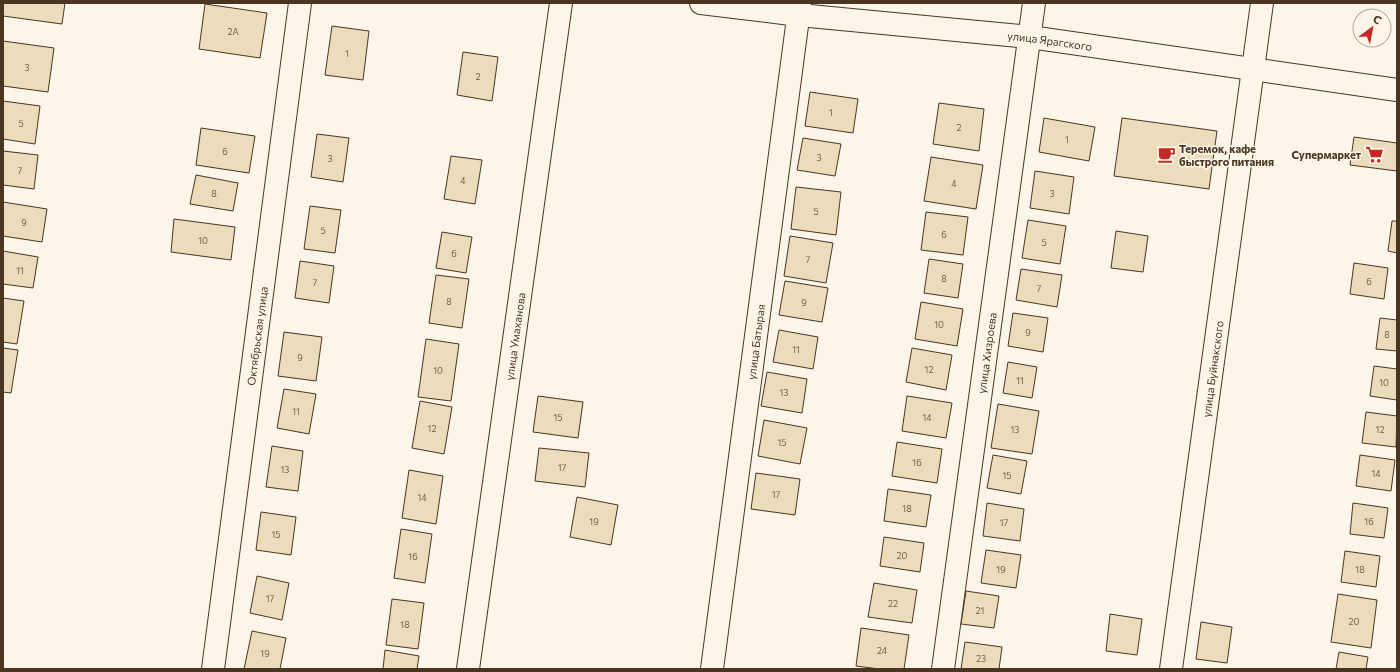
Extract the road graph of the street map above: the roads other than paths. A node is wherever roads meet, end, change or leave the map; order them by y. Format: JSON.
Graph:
{"nodes":[{"id":1,"x":300,"y":3,"type":"edge"},
{"id":2,"x":561,"y":3,"type":"edge"},
{"id":3,"x":701,"y":3,"type":"edge"},
{"id":4,"x":1034,"y":3,"type":"edge"},
{"id":5,"x":1262,"y":3,"type":"edge"},
{"id":6,"x":800,"y":9,"type":"edge"},
{"id":7,"x":1030,"y":37,"type":"junction"},
{"id":8,"x":1254,"y":69,"type":"junction"},
{"id":9,"x":1397,"y":90,"type":"edge"},
{"id":10,"x":213,"y":669,"type":"edge"},
{"id":11,"x":468,"y":669,"type":"edge"},
{"id":12,"x":712,"y":669,"type":"edge"},
{"id":13,"x":943,"y":669,"type":"edge"},
{"id":14,"x":1171,"y":669,"type":"edge"}],
"edges":[{"from":1,"to":10,"type":"street","name":"Октябрьская улица"},
{"from":2,"to":11,"type":"street","name":"улица Умаханова"},
{"from":3,"to":6,"type":"street","name":"улица Ярагского"},
{"from":4,"to":7,"type":"street","name":"улица Хизроева"},
{"from":5,"to":8,"type":"street","name":"улица Буйнакского"},
{"from":6,"to":7,"type":"street","name":"улица Ярагского"},
{"from":6,"to":12,"type":"street","name":"улица Батырая"},
{"from":7,"to":8,"type":"street","name":"улица Ярагского"},
{"from":7,"to":13,"type":"street","name":"улица Хизроева"},
{"from":8,"to":9,"type":"street","name":"улица Ярагского"},
{"from":8,"to":14,"type":"street","name":"улица Буйнакского"}]}
